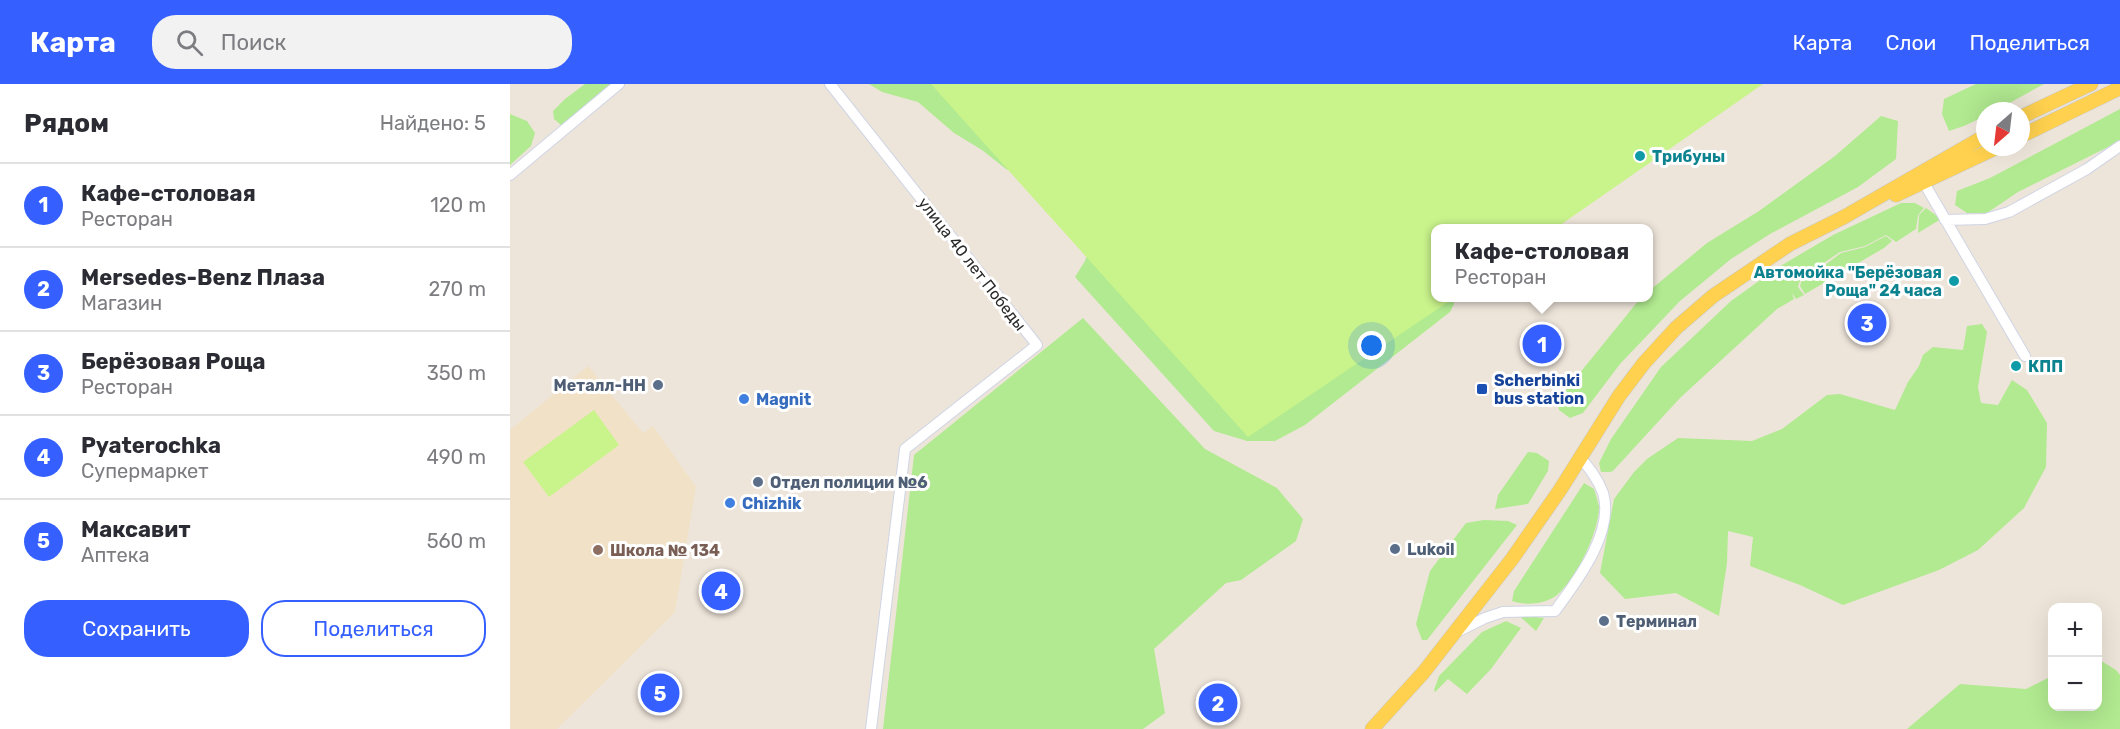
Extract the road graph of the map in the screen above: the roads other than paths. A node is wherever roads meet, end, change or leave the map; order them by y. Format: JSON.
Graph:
{"nodes":[{"id":1,"x":619,"y":84,"type":"edge"},
{"id":2,"x":830,"y":84,"type":"edge"},
{"id":3,"x":2068,"y":84,"type":"edge"},
{"id":4,"x":2091,"y":84,"type":"edge"},
{"id":5,"x":2116,"y":84,"type":"edge"},
{"id":6,"x":2120,"y":88,"type":"edge"},
{"id":7,"x":2030,"y":111,"type":"edge"},
{"id":8,"x":2030,"y":113,"type":"edge"},
{"id":9,"x":2030,"y":132,"type":"edge"},
{"id":10,"x":1976,"y":141,"type":"edge"},
{"id":11,"x":2120,"y":146,"type":"edge"},
{"id":12,"x":1980,"y":156,"type":"edge"},
{"id":13,"x":510,"y":175,"type":"edge"},
{"id":14,"x":1924,"y":183,"type":"junction"},
{"id":15,"x":1844,"y":217,"type":"junction"},
{"id":16,"x":1945,"y":220,"type":"junction"},
{"id":17,"x":2025,"y":356,"type":"dead end"},
{"id":18,"x":1580,"y":457,"type":"junction"},
{"id":19,"x":1457,"y":632,"type":"junction"},
{"id":20,"x":871,"y":729,"type":"edge"},
{"id":21,"x":1372,"y":729,"type":"edge"}],
"edges":[{"from":1,"to":13,"type":"street"},
{"from":2,"to":20,"type":"street","name":"улица 40 лет Победы"},
{"from":3,"to":7,"type":"main road"},
{"from":4,"to":8,"type":"main road"},
{"from":5,"to":6,"type":"main road"},
{"from":6,"to":9,"type":"main road"},
{"from":10,"to":15,"type":"main road"},
{"from":11,"to":16,"type":"street"},
{"from":12,"to":14,"type":"main road"},
{"from":14,"to":15,"type":"main road"},
{"from":14,"to":16,"type":"street"},
{"from":15,"to":18,"type":"main road"},
{"from":16,"to":17,"type":"street"},
{"from":18,"to":19,"type":"main road"},
{"from":18,"to":19,"type":"street"},
{"from":19,"to":21,"type":"main road"}]}
